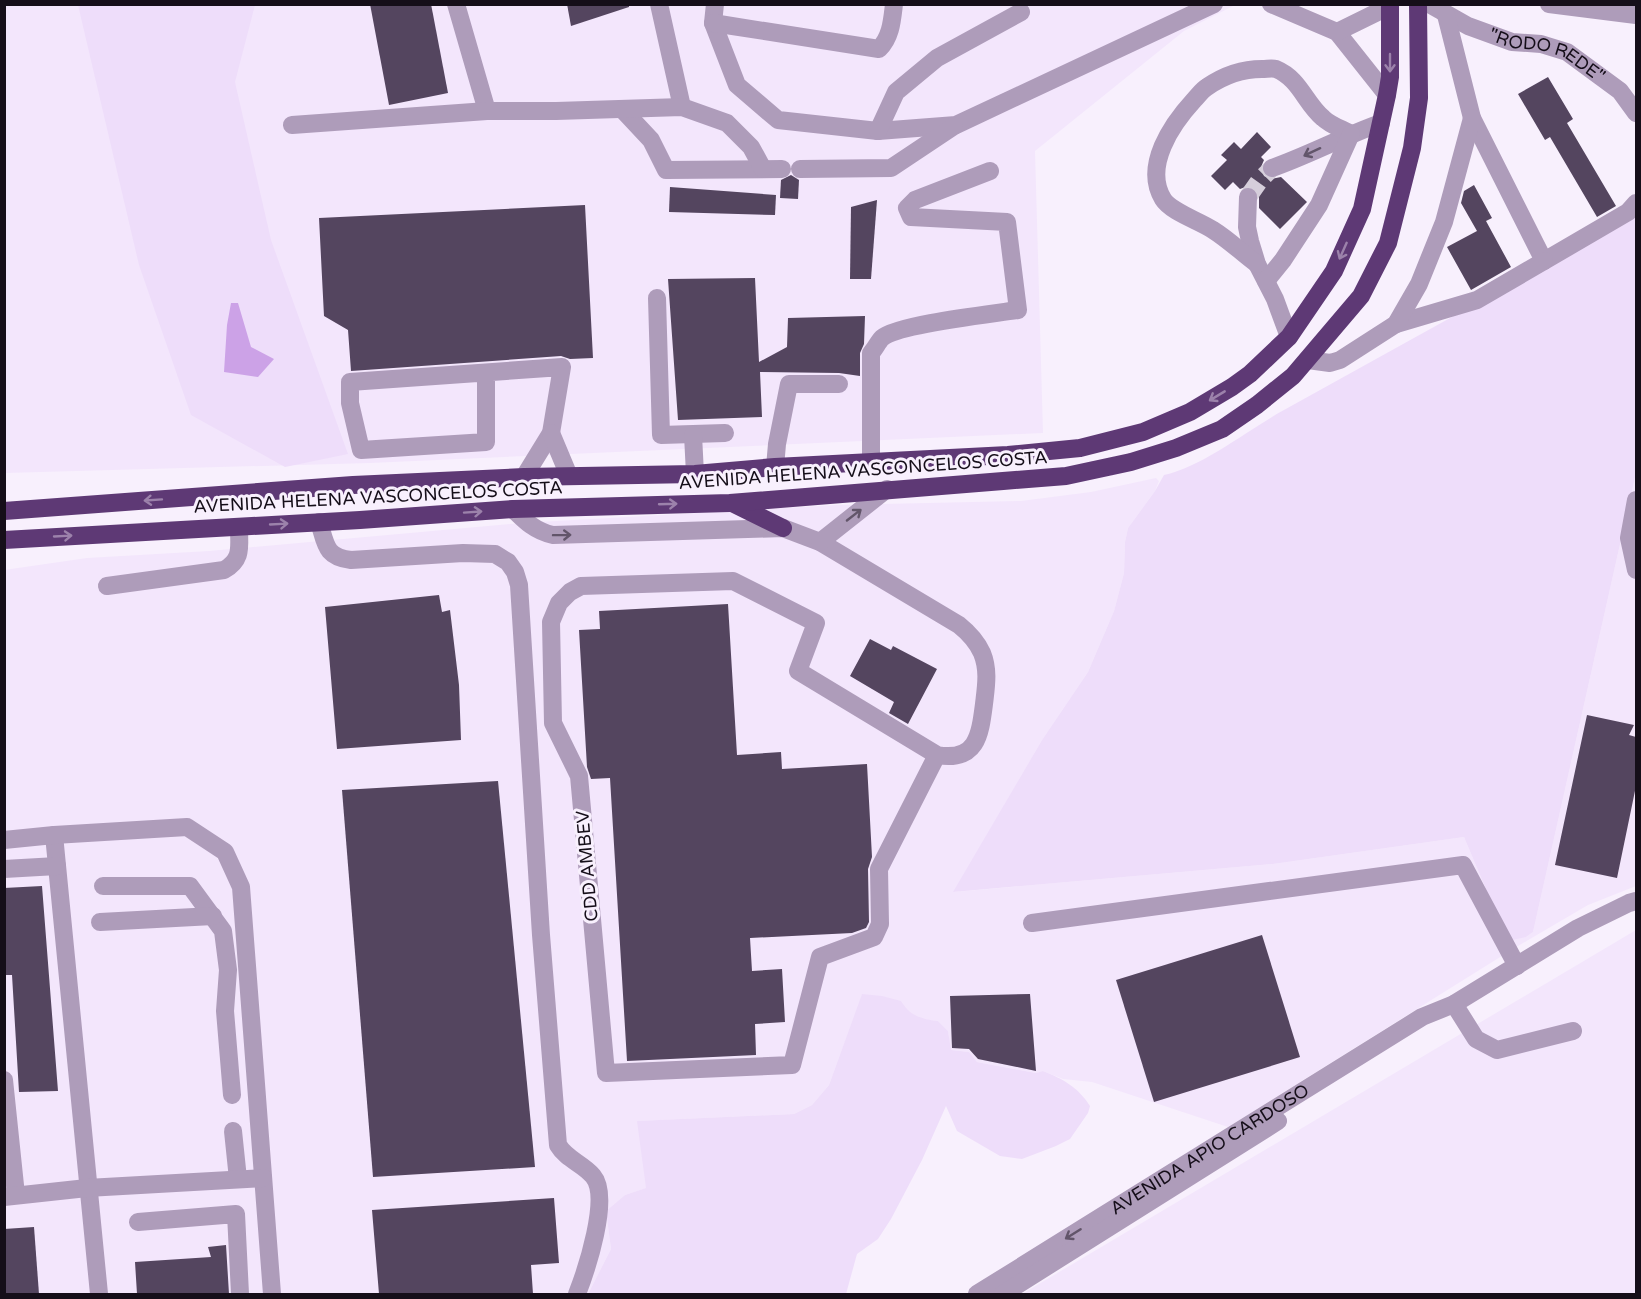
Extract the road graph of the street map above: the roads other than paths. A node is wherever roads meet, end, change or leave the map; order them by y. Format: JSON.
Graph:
{"nodes":[{"id":1,"x":456,"y":4,"type":"edge"},
{"id":2,"x":659,"y":4,"type":"edge"},
{"id":3,"x":715,"y":4,"type":"edge"},
{"id":4,"x":894,"y":4,"type":"edge"},
{"id":5,"x":1214,"y":4,"type":"edge"},
{"id":6,"x":1271,"y":4,"type":"edge"},
{"id":7,"x":1418,"y":4,"type":"edge"},
{"id":8,"x":1429,"y":4,"type":"edge"},
{"id":9,"x":1549,"y":4,"type":"edge"},
{"id":10,"x":1390,"y":5,"type":"edge"},
{"id":11,"x":1021,"y":12,"type":"dead end"},
{"id":12,"x":1446,"y":15,"type":"junction"},
{"id":13,"x":1636,"y":15,"type":"edge"},
{"id":14,"x":713,"y":23,"type":"junction"},
{"id":15,"x":1337,"y":32,"type":"junction"},
{"id":16,"x":1387,"y":95,"type":"junction"},
{"id":17,"x":682,"y":106,"type":"junction"},
{"id":18,"x":622,"y":109,"type":"junction"},
{"id":19,"x":488,"y":111,"type":"junction"},
{"id":20,"x":1636,"y":113,"type":"edge"},
{"id":21,"x":1472,"y":118,"type":"junction"},
{"id":22,"x":1381,"y":123,"type":"junction"},
{"id":23,"x":292,"y":124,"type":"dead end"},
{"id":24,"x":956,"y":125,"type":"junction"},
{"id":25,"x":878,"y":131,"type":"junction"},
{"id":26,"x":1351,"y":134,"type":"junction"},
{"id":27,"x":1272,"y":168,"type":"tunnel mouth"},
{"id":28,"x":763,"y":169,"type":"junction"},
{"id":29,"x":990,"y":171,"type":"dead end"},
{"id":30,"x":1248,"y":197,"type":"tunnel mouth"},
{"id":31,"x":1636,"y":203,"type":"edge"},
{"id":32,"x":1544,"y":261,"type":"junction"},
{"id":33,"x":1257,"y":264,"type":"junction"},
{"id":34,"x":1266,"y":281,"type":"junction"},
{"id":35,"x":657,"y":298,"type":"dead end"},
{"id":36,"x":1395,"y":324,"type":"junction"},
{"id":37,"x":1289,"y":337,"type":"junction"},
{"id":38,"x":1308,"y":360,"type":"junction"},
{"id":39,"x":486,"y":374,"type":"junction"},
{"id":40,"x":838,"y":384,"type":"dead end"},
{"id":41,"x":551,"y":433,"type":"junction"},
{"id":42,"x":725,"y":434,"type":"dead end"},
{"id":43,"x":693,"y":435,"type":"junction"},
{"id":44,"x":871,"y":464,"type":"junction"},
{"id":45,"x":775,"y":467,"type":"junction"},
{"id":46,"x":695,"y":474,"type":"junction"},
{"id":47,"x":570,"y":476,"type":"junction"},
{"id":48,"x":524,"y":477,"type":"junction"},
{"id":49,"x":887,"y":489,"type":"junction"},
{"id":50,"x":1636,"y":500,"type":"edge"},
{"id":51,"x":730,"y":503,"type":"junction"},
{"id":52,"x":513,"y":509,"type":"junction"},
{"id":53,"x":4,"y":511,"type":"edge"},
{"id":54,"x":319,"y":522,"type":"junction"},
{"id":55,"x":239,"y":526,"type":"junction"},
{"id":56,"x":783,"y":528,"type":"junction"},
{"id":57,"x":4,"y":540,"type":"edge"},
{"id":58,"x":820,"y":542,"type":"junction"},
{"id":59,"x":1636,"y":570,"type":"edge"},
{"id":60,"x":107,"y":586,"type":"dead end"},
{"id":61,"x":937,"y":755,"type":"junction"},
{"id":62,"x":54,"y":835,"type":"junction"},
{"id":63,"x":4,"y":840,"type":"edge"},
{"id":64,"x":57,"y":866,"type":"junction"},
{"id":65,"x":4,"y":870,"type":"edge"},
{"id":66,"x":103,"y":886,"type":"dead end"},
{"id":67,"x":1636,"y":901,"type":"edge"},
{"id":68,"x":213,"y":916,"type":"junction"},
{"id":69,"x":100,"y":921,"type":"dead end"},
{"id":70,"x":1032,"y":923,"type":"dead end"},
{"id":71,"x":1517,"y":966,"type":"junction"},
{"id":72,"x":1450,"y":1006,"type":"junction"},
{"id":73,"x":1573,"y":1031,"type":"dead end"},
{"id":74,"x":4,"y":1080,"type":"edge"},
{"id":75,"x":232,"y":1095,"type":"dead end"},
{"id":76,"x":233,"y":1131,"type":"dead end"},
{"id":77,"x":263,"y":1178,"type":"junction"},
{"id":78,"x":238,"y":1179,"type":"junction"},
{"id":79,"x":87,"y":1188,"type":"junction"},
{"id":80,"x":10,"y":1196,"type":"edge"},
{"id":81,"x":138,"y":1222,"type":"dead end"},
{"id":82,"x":99,"y":1294,"type":"edge"},
{"id":83,"x":240,"y":1294,"type":"edge"},
{"id":84,"x":272,"y":1294,"type":"edge"},
{"id":85,"x":577,"y":1294,"type":"edge"},
{"id":86,"x":977,"y":1294,"type":"edge"},
{"id":87,"x":1003,"y":1294,"type":"edge"}],
"edges":[{"from":1,"to":19,"type":"street"},
{"from":2,"to":17,"type":"street"},
{"from":3,"to":14,"type":"street"},
{"from":4,"to":14,"type":"street"},
{"from":5,"to":24,"type":"street"},
{"from":6,"to":15,"type":"street"},
{"from":7,"to":38,"type":"highway","name":"AVENIDA HELENA VASCONCELOS COSTA"},
{"from":8,"to":12,"type":"street","name":"\"RODO REDE\""},
{"from":9,"to":13,"type":"street"},
{"from":10,"to":15,"type":"street"},
{"from":10,"to":16,"type":"highway","name":"AVENIDA HELENA VASCONCELOS COSTA","one_way":true},
{"from":11,"to":25,"type":"street"},
{"from":12,"to":20,"type":"street","name":"\"RODO REDE\""},
{"from":12,"to":21,"type":"street"},
{"from":14,"to":25,"type":"street"},
{"from":15,"to":16,"type":"street"},
{"from":16,"to":22,"type":"highway","name":"AVENIDA HELENA VASCONCELOS COSTA"},
{"from":17,"to":18,"type":"street"},
{"from":17,"to":28,"type":"street"},
{"from":18,"to":19,"type":"street"},
{"from":18,"to":28,"type":"street"},
{"from":19,"to":23,"type":"street"},
{"from":21,"to":32,"type":"street"},
{"from":21,"to":36,"type":"street"},
{"from":22,"to":26,"type":"street"},
{"from":22,"to":37,"type":"highway","name":"AVENIDA HELENA VASCONCELOS COSTA","one_way":true},
{"from":24,"to":25,"type":"street"},
{"from":24,"to":28,"type":"street"},
{"from":26,"to":27,"type":"street","one_way":true},
{"from":26,"to":33,"type":"street"},
{"from":26,"to":34,"type":"street"},
{"from":29,"to":44,"type":"street"},
{"from":30,"to":33,"type":"street"},
{"from":31,"to":32,"type":"street"},
{"from":32,"to":36,"type":"street"},
{"from":33,"to":34,"type":"street"},
{"from":34,"to":37,"type":"street"},
{"from":35,"to":43,"type":"street"},
{"from":36,"to":38,"type":"street"},
{"from":37,"to":44,"type":"highway","name":"AVENIDA HELENA VASCONCELOS COSTA","one_way":true},
{"from":38,"to":49,"type":"highway","name":"AVENIDA HELENA VASCONCELOS COSTA"},
{"from":39,"to":39,"type":"street"},
{"from":39,"to":41,"type":"street"},
{"from":40,"to":45,"type":"street"},
{"from":41,"to":47,"type":"street"},
{"from":41,"to":48,"type":"street"},
{"from":42,"to":43,"type":"street"},
{"from":43,"to":46,"type":"street"},
{"from":44,"to":45,"type":"highway","name":"AVENIDA HELENA VASCONCELOS COSTA"},
{"from":45,"to":46,"type":"highway","name":"AVENIDA HELENA VASCONCELOS COSTA"},
{"from":46,"to":47,"type":"highway","name":"AVENIDA HELENA VASCONCELOS COSTA"},
{"from":47,"to":48,"type":"highway","name":"AVENIDA HELENA VASCONCELOS COSTA"},
{"from":48,"to":53,"type":"highway","name":"AVENIDA HELENA VASCONCELOS COSTA","one_way":true},
{"from":49,"to":51,"type":"highway","name":"AVENIDA HELENA VASCONCELOS COSTA"},
{"from":58,"to":49,"type":"street","one_way":true},
{"from":50,"to":59,"type":"street"},
{"from":52,"to":51,"type":"highway","name":"AVENIDA HELENA VASCONCELOS COSTA","one_way":true},
{"from":51,"to":56,"type":"highway"},
{"from":54,"to":52,"type":"highway","name":"AVENIDA HELENA VASCONCELOS COSTA","one_way":true},
{"from":52,"to":56,"type":"street","one_way":true},
{"from":55,"to":54,"type":"highway","name":"AVENIDA HELENA VASCONCELOS COSTA","one_way":true},
{"from":54,"to":85,"type":"street"},
{"from":57,"to":55,"type":"highway","name":"AVENIDA HELENA VASCONCELOS COSTA","one_way":true},
{"from":55,"to":60,"type":"street"},
{"from":56,"to":58,"type":"street"},
{"from":58,"to":61,"type":"street"},
{"from":61,"to":61,"type":"street","name":"CDD AMBEV"},
{"from":62,"to":63,"type":"street"},
{"from":62,"to":64,"type":"street"},
{"from":62,"to":77,"type":"street"},
{"from":64,"to":65,"type":"street"},
{"from":64,"to":79,"type":"street"},
{"from":66,"to":68,"type":"street"},
{"from":67,"to":71,"type":"street","name":"AVENIDA APIO CARDOSO"},
{"from":68,"to":69,"type":"street"},
{"from":68,"to":75,"type":"street"},
{"from":70,"to":71,"type":"street"},
{"from":71,"to":72,"type":"street","name":"AVENIDA APIO CARDOSO"},
{"from":72,"to":73,"type":"street"},
{"from":72,"to":86,"type":"street","name":"AVENIDA APIO CARDOSO","one_way":true},
{"from":72,"to":87,"type":"street","name":"AVENIDA APIO CARDOSO"},
{"from":74,"to":80,"type":"street"},
{"from":76,"to":78,"type":"street"},
{"from":77,"to":78,"type":"street"},
{"from":77,"to":84,"type":"street"},
{"from":78,"to":79,"type":"street"},
{"from":79,"to":80,"type":"street"},
{"from":79,"to":82,"type":"street"},
{"from":81,"to":83,"type":"street"}]}
